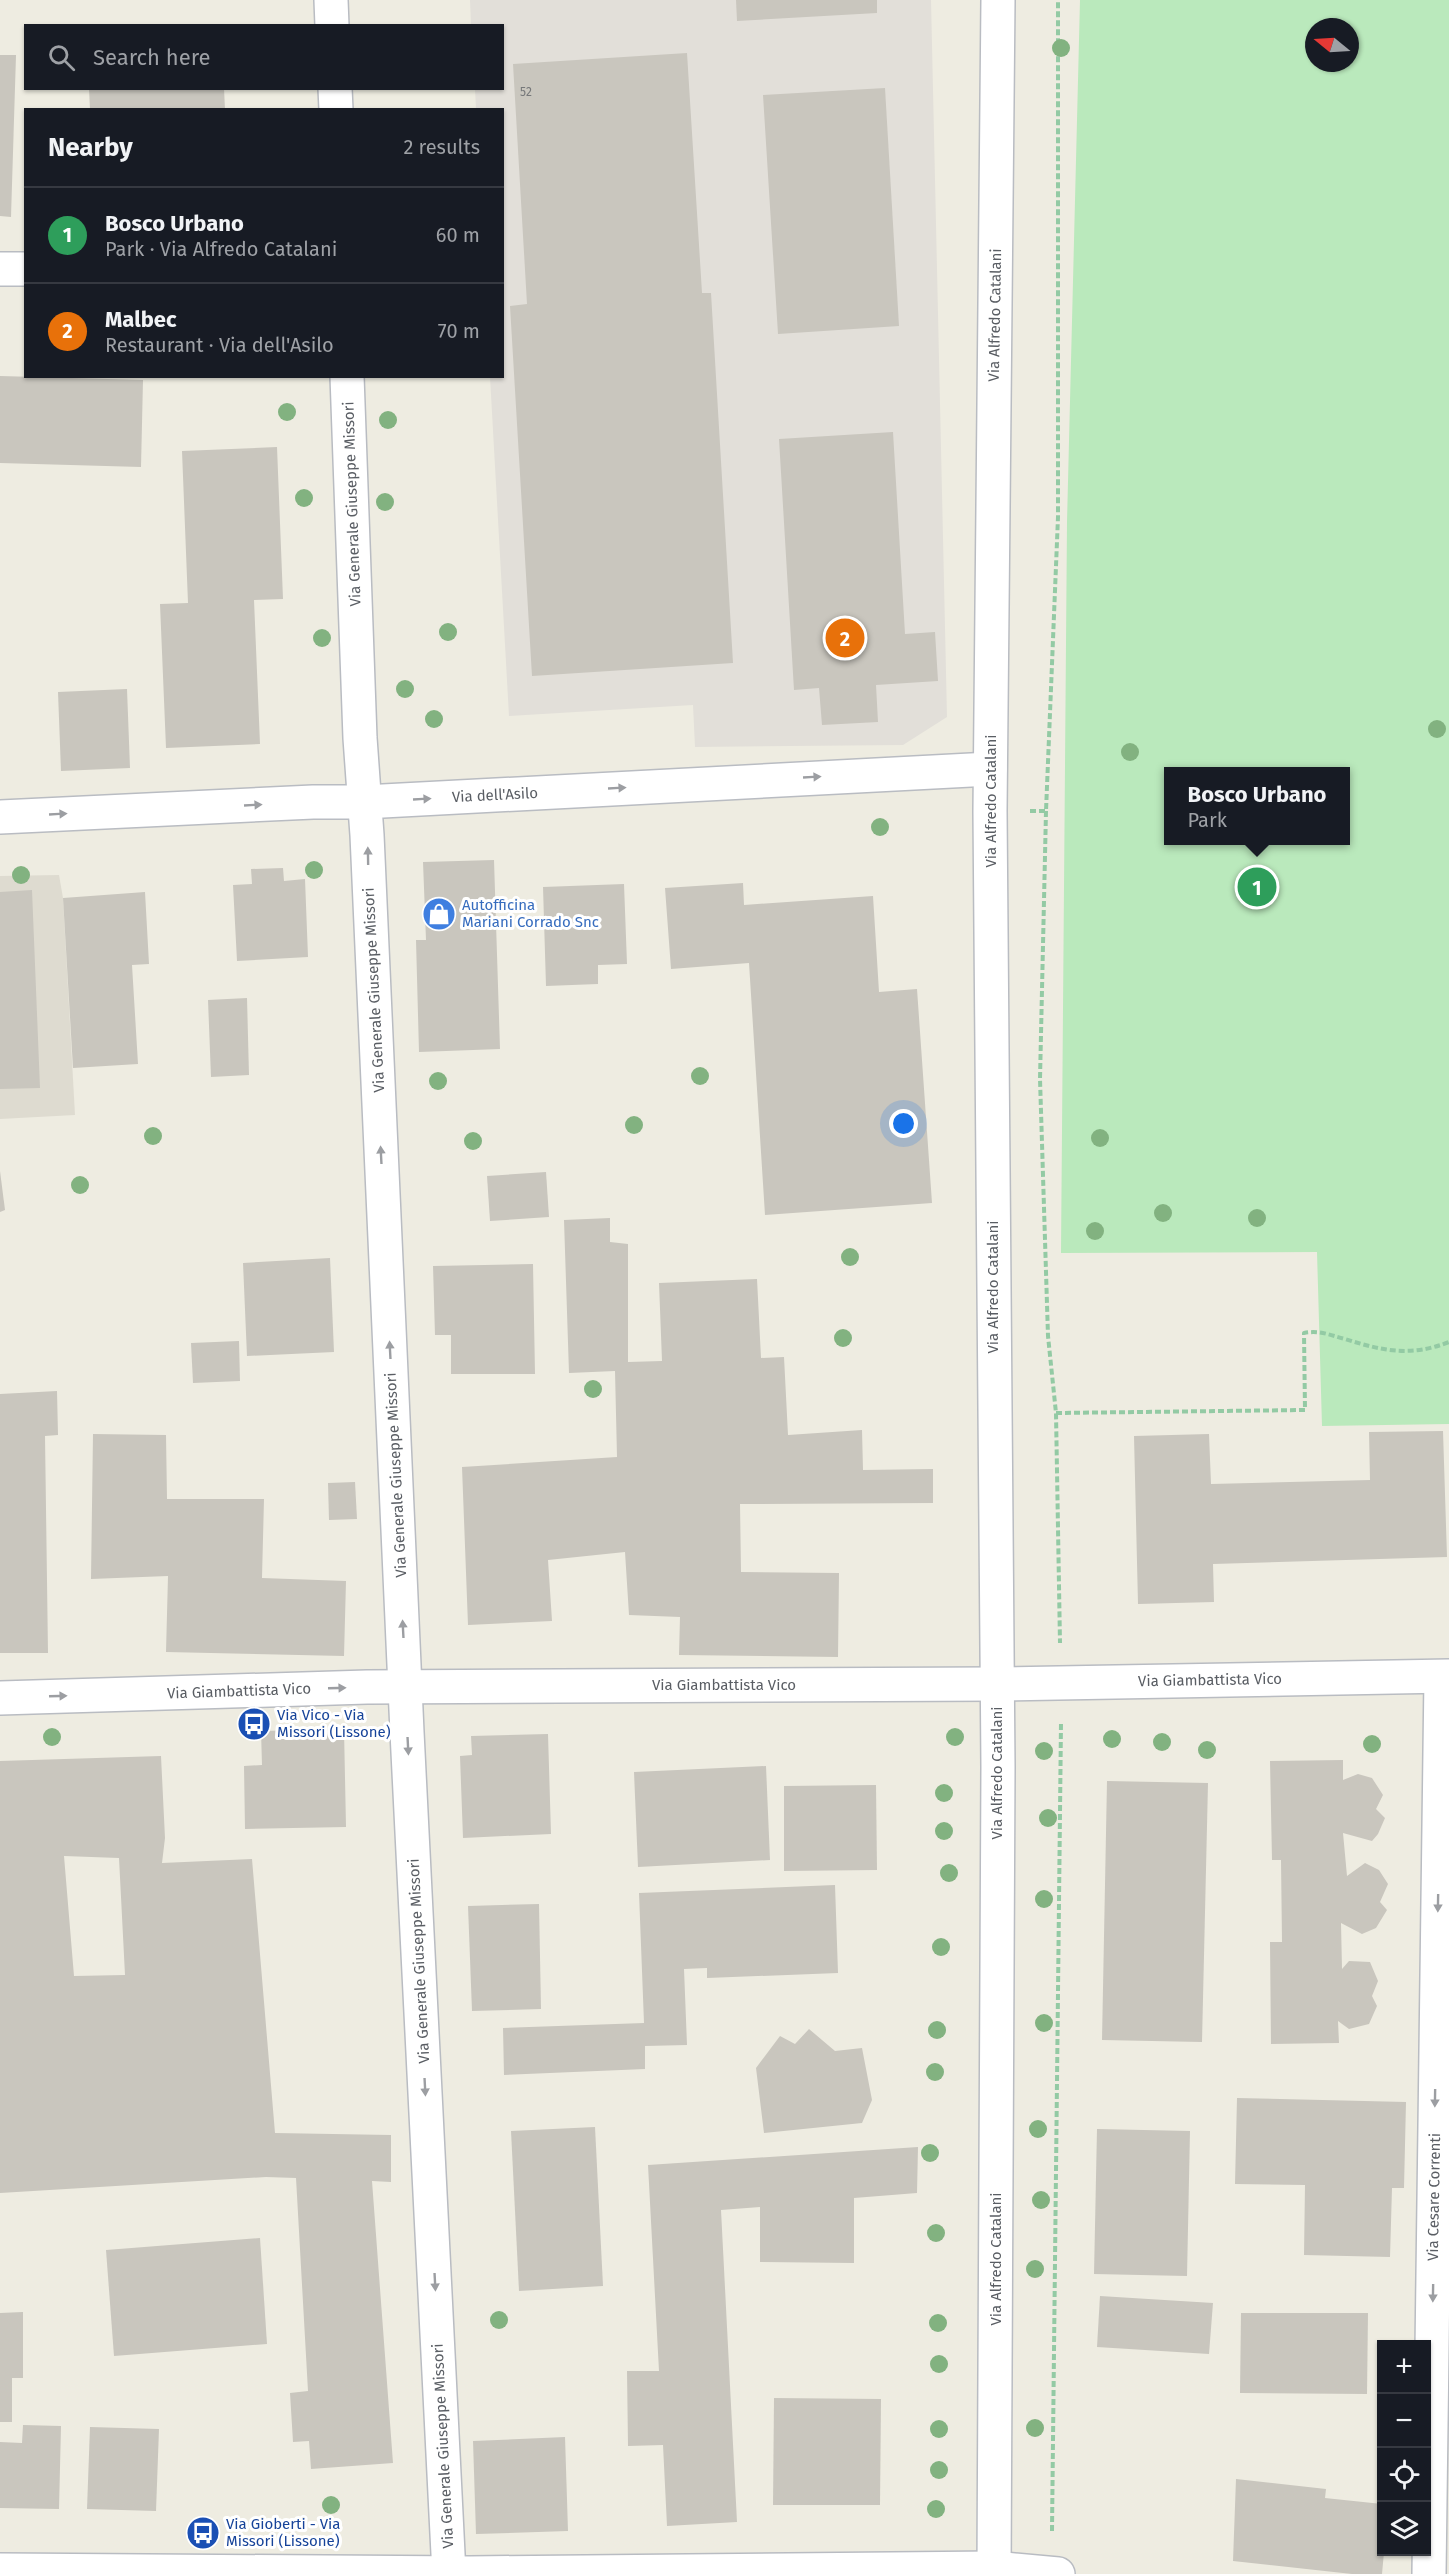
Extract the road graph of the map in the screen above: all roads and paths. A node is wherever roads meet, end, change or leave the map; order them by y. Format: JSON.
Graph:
{"nodes":[{"id":1,"x":331,"y":0,"type":"edge"},
{"id":2,"x":998,"y":0,"type":"edge"},
{"id":3,"x":1058,"y":0,"type":"edge"},
{"id":4,"x":332,"y":24,"type":"edge"},
{"id":5,"x":335,"y":90,"type":"edge"},
{"id":6,"x":336,"y":108,"type":"edge"},
{"id":7,"x":0,"y":269,"type":"edge"},
{"id":8,"x":24,"y":269,"type":"edge"},
{"id":9,"x":347,"y":378,"type":"edge"},
{"id":10,"x":990,"y":769,"type":"junction"},
{"id":11,"x":364,"y":802,"type":"junction"},
{"id":12,"x":990,"y":811,"type":"junction"},
{"id":13,"x":0,"y":816,"type":"edge"},
{"id":14,"x":1449,"y":1342,"type":"edge"},
{"id":15,"x":1056,"y":1413,"type":"dead end"},
{"id":16,"x":1445,"y":1677,"type":"edge"},
{"id":17,"x":997,"y":1684,"type":"junction"},
{"id":18,"x":405,"y":1687,"type":"junction"},
{"id":19,"x":0,"y":1698,"type":"edge"},
{"id":20,"x":0,"y":2570,"type":"edge"},
{"id":21,"x":994,"y":2571,"type":"edge"},
{"id":22,"x":449,"y":2573,"type":"edge"},
{"id":23,"x":1058,"y":2574,"type":"edge"},
{"id":24,"x":1429,"y":2574,"type":"edge"}],
"edges":[{"from":1,"to":4,"type":"street"},
{"from":2,"to":10,"type":"street","name":"Via Alfredo Catalani"},
{"from":3,"to":12,"type":"path"},
{"from":5,"to":6,"type":"street"},
{"from":7,"to":8,"type":"street"},
{"from":9,"to":11,"type":"street","name":"Via Generale Giuseppe Missori"},
{"from":11,"to":10,"type":"street","name":"Via dell'Asilo","one_way":true},
{"from":10,"to":12,"type":"street","name":"Via Alfredo Catalani"},
{"from":13,"to":11,"type":"street","name":"Via dell'Asilo","one_way":true},
{"from":18,"to":11,"type":"street","name":"Via Generale Giuseppe Missori","one_way":true},
{"from":12,"to":17,"type":"street","name":"Via Alfredo Catalani"},
{"from":14,"to":15,"type":"path"},
{"from":16,"to":17,"type":"street","name":"Via Giambattista Vico"},
{"from":16,"to":24,"type":"street","name":"Via Cesare Correnti","one_way":true},
{"from":17,"to":18,"type":"street","name":"Via Giambattista Vico"},
{"from":17,"to":21,"type":"street","name":"Via Alfredo Catalani"},
{"from":19,"to":18,"type":"street","name":"Via Giambattista Vico","one_way":true},
{"from":18,"to":22,"type":"street","name":"Via Generale Giuseppe Missori","one_way":true},
{"from":20,"to":22,"type":"street"},
{"from":21,"to":22,"type":"street"},
{"from":21,"to":23,"type":"street"}]}
